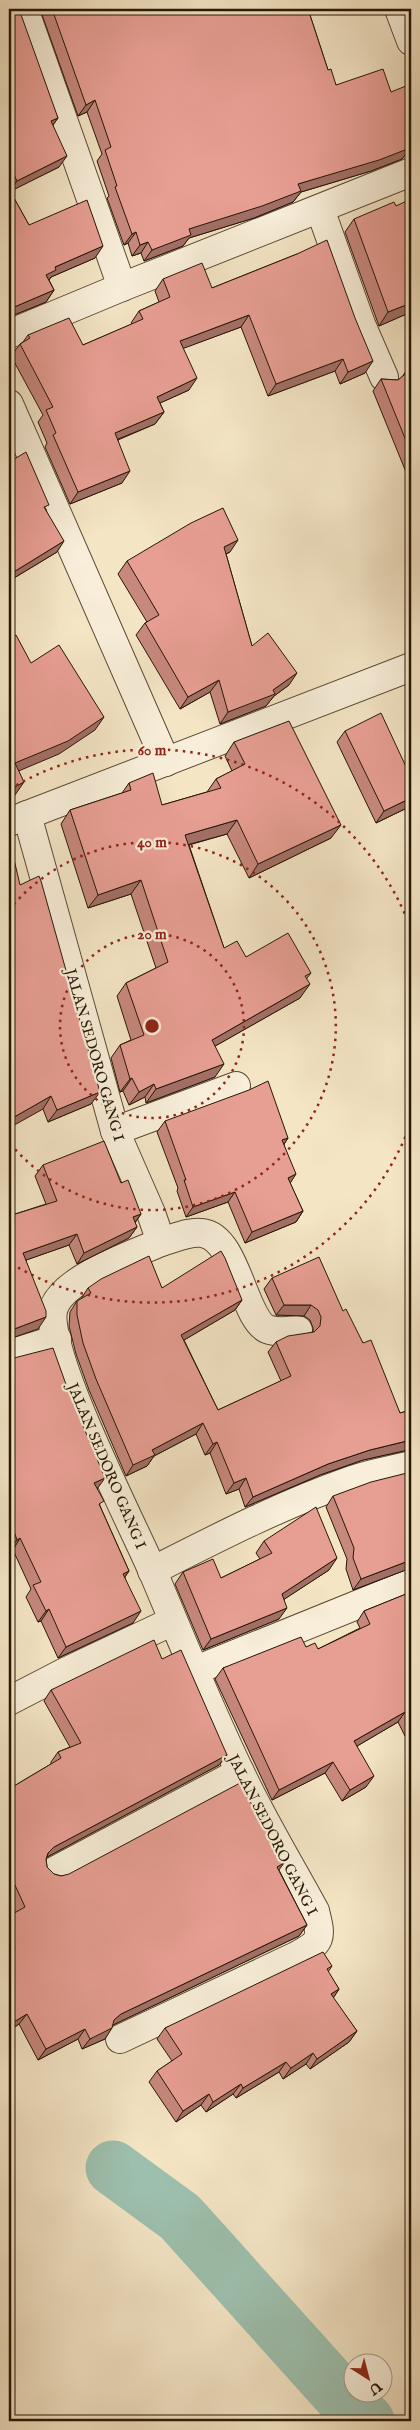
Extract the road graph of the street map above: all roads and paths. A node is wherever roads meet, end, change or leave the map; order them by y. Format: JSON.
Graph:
{"nodes":[{"id":1,"x":24,"y":9,"type":"edge"},
{"id":2,"x":399,"y":9,"type":"edge"},
{"id":3,"x":411,"y":41,"type":"edge"},
{"id":4,"x":411,"y":172,"type":"edge"},
{"id":5,"x":320,"y":209,"type":"junction"},
{"id":6,"x":122,"y":286,"type":"junction"},
{"id":7,"x":9,"y":334,"type":"edge"},
{"id":8,"x":384,"y":377,"type":"edge"},
{"id":9,"x":9,"y":404,"type":"edge"},
{"id":10,"x":411,"y":667,"type":"edge"},
{"id":11,"x":166,"y":762,"type":"junction"},
{"id":12,"x":18,"y":819,"type":"edge"},
{"id":13,"x":236,"y":1086,"type":"dead end"},
{"id":14,"x":115,"y":1132,"type":"junction"},
{"id":15,"x":161,"y":1242,"type":"junction"},
{"id":16,"x":298,"y":1330,"type":"dead end"},
{"id":17,"x":57,"y":1339,"type":"junction"},
{"id":18,"x":9,"y":1354,"type":"edge"},
{"id":19,"x":411,"y":1465,"type":"edge"},
{"id":20,"x":152,"y":1570,"type":"junction"},
{"id":21,"x":411,"y":1583,"type":"edge"},
{"id":22,"x":173,"y":1621,"type":"junction"},
{"id":23,"x":196,"y":1670,"type":"junction"},
{"id":24,"x":9,"y":1701,"type":"edge"},
{"id":25,"x":240,"y":1772,"type":"junction"},
{"id":26,"x":54,"y":1870,"type":"dead end"},
{"id":27,"x":120,"y":2039,"type":"dead end"}],
"edges":[{"from":1,"to":6,"type":"street"},
{"from":2,"to":3,"type":"street"},
{"from":4,"to":5,"type":"street"},
{"from":5,"to":6,"type":"street"},
{"from":5,"to":8,"type":"street"},
{"from":6,"to":7,"type":"street"},
{"from":9,"to":11,"type":"street"},
{"from":10,"to":11,"type":"street"},
{"from":11,"to":12,"type":"street"},
{"from":12,"to":14,"type":"street","name":"JALAN SEDORO GANG I"},
{"from":13,"to":14,"type":"street"},
{"from":14,"to":15,"type":"street","name":"JALAN SEDORO GANG I"},
{"from":15,"to":16,"type":"street"},
{"from":15,"to":17,"type":"street","name":"JALAN SEDORO GANG I"},
{"from":17,"to":18,"type":"street"},
{"from":17,"to":20,"type":"street","name":"JALAN SEDORO GANG I"},
{"from":19,"to":20,"type":"street"},
{"from":20,"to":22,"type":"street","name":"JALAN SEDORO GANG I"},
{"from":21,"to":23,"type":"street"},
{"from":22,"to":23,"type":"street","name":"JALAN SEDORO GANG I"},
{"from":22,"to":24,"type":"street"},
{"from":23,"to":25,"type":"street","name":"JALAN SEDORO GANG I"},
{"from":25,"to":26,"type":"street"},
{"from":25,"to":27,"type":"street","name":"JALAN SEDORO GANG I"}]}
